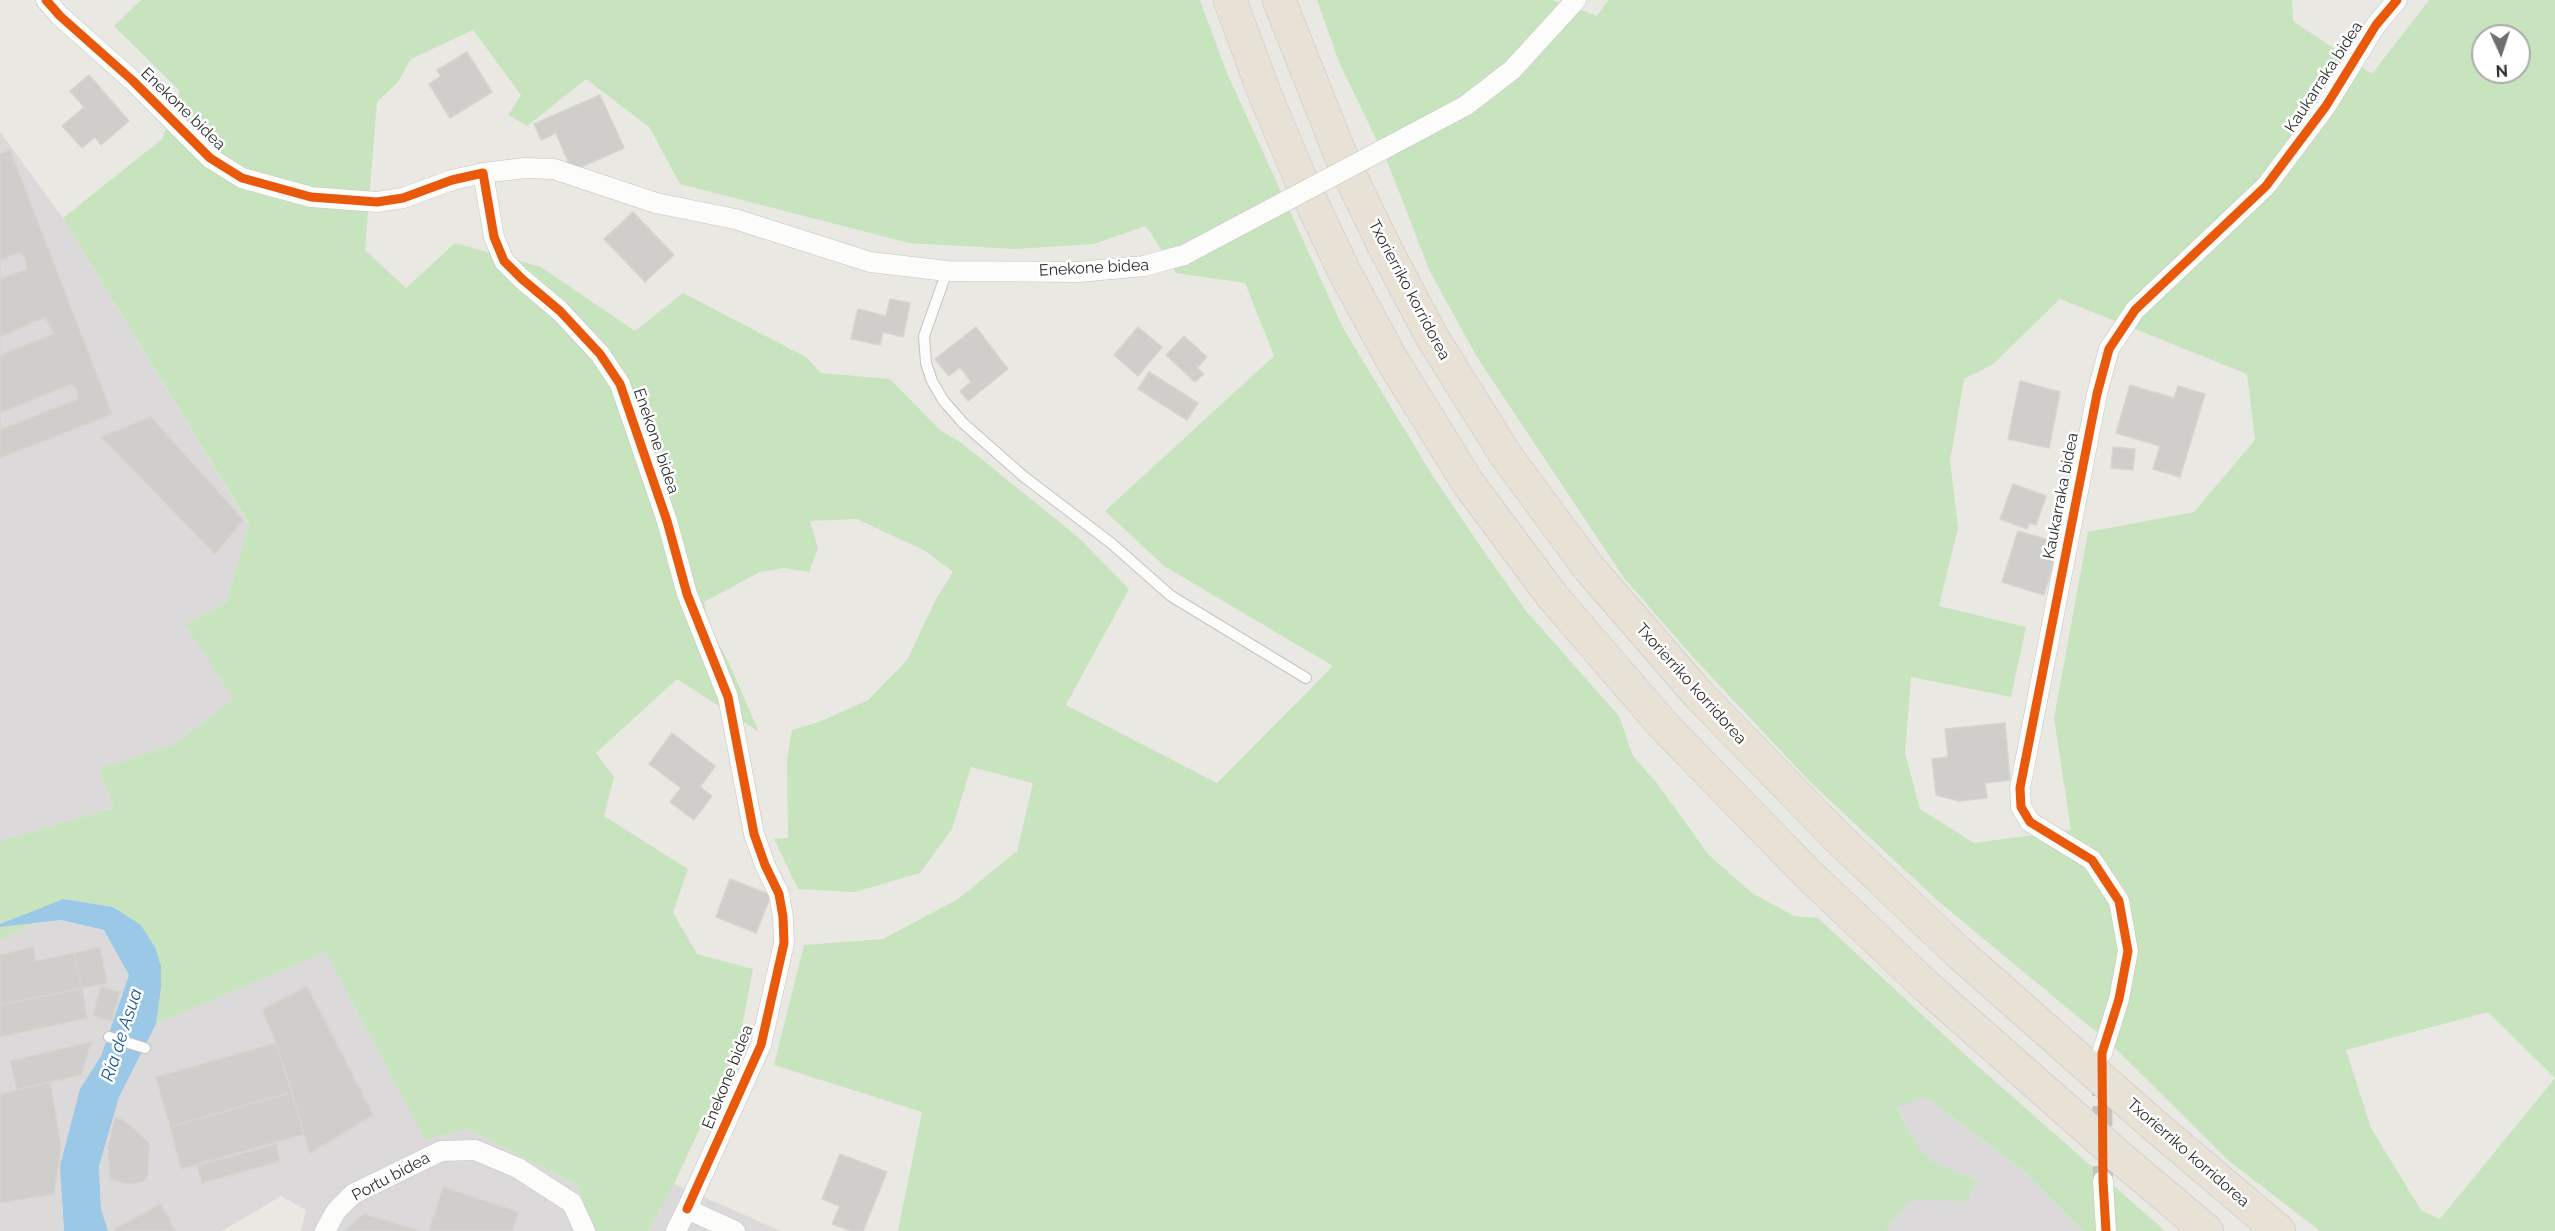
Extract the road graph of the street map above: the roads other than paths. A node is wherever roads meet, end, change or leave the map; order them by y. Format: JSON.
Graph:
{"nodes":[{"id":1,"x":46,"y":0,"type":"edge"},
{"id":2,"x":1230,"y":0,"type":"edge"},
{"id":3,"x":1279,"y":0,"type":"edge"},
{"id":4,"x":1576,"y":0,"type":"edge"},
{"id":5,"x":2397,"y":0,"type":"edge"},
{"id":6,"x":483,"y":172,"type":"junction"},
{"id":7,"x":947,"y":271,"type":"junction"},
{"id":8,"x":1306,"y":678,"type":"dead end"},
{"id":9,"x":109,"y":1036,"type":"dead end"},
{"id":10,"x":145,"y":1048,"type":"dead end"},
{"id":11,"x":2102,"y":1053,"type":"tunnel mouth"},
{"id":12,"x":2103,"y":1181,"type":"tunnel mouth"},
{"id":13,"x":687,"y":1209,"type":"junction"},
{"id":14,"x":325,"y":1231,"type":"edge"},
{"id":15,"x":585,"y":1231,"type":"edge"},
{"id":16,"x":676,"y":1231,"type":"edge"},
{"id":17,"x":735,"y":1231,"type":"edge"},
{"id":18,"x":2106,"y":1231,"type":"edge"},
{"id":19,"x":2207,"y":1231,"type":"edge"},
{"id":20,"x":2280,"y":1231,"type":"edge"}],
"edges":[{"from":1,"to":6,"type":"street","name":"Enekone bidea"},
{"from":2,"to":19,"type":"highway"},
{"from":3,"to":20,"type":"highway","name":"Txorierriko korridorea"},
{"from":4,"to":7,"type":"street","name":"Enekone bidea","bridge":true},
{"from":5,"to":11,"type":"street","name":"Kaukarraka bidea"},
{"from":6,"to":7,"type":"street","name":"Enekone bidea"},
{"from":6,"to":13,"type":"street","name":"Enekone bidea"},
{"from":7,"to":8,"type":"lane"},
{"from":9,"to":10,"type":"lane"},
{"from":12,"to":18,"type":"street"},
{"from":13,"to":16,"type":"street","name":"Enekone bidea"},
{"from":13,"to":17,"type":"street"},
{"from":14,"to":15,"type":"street","name":"Portu bidea"}]}
